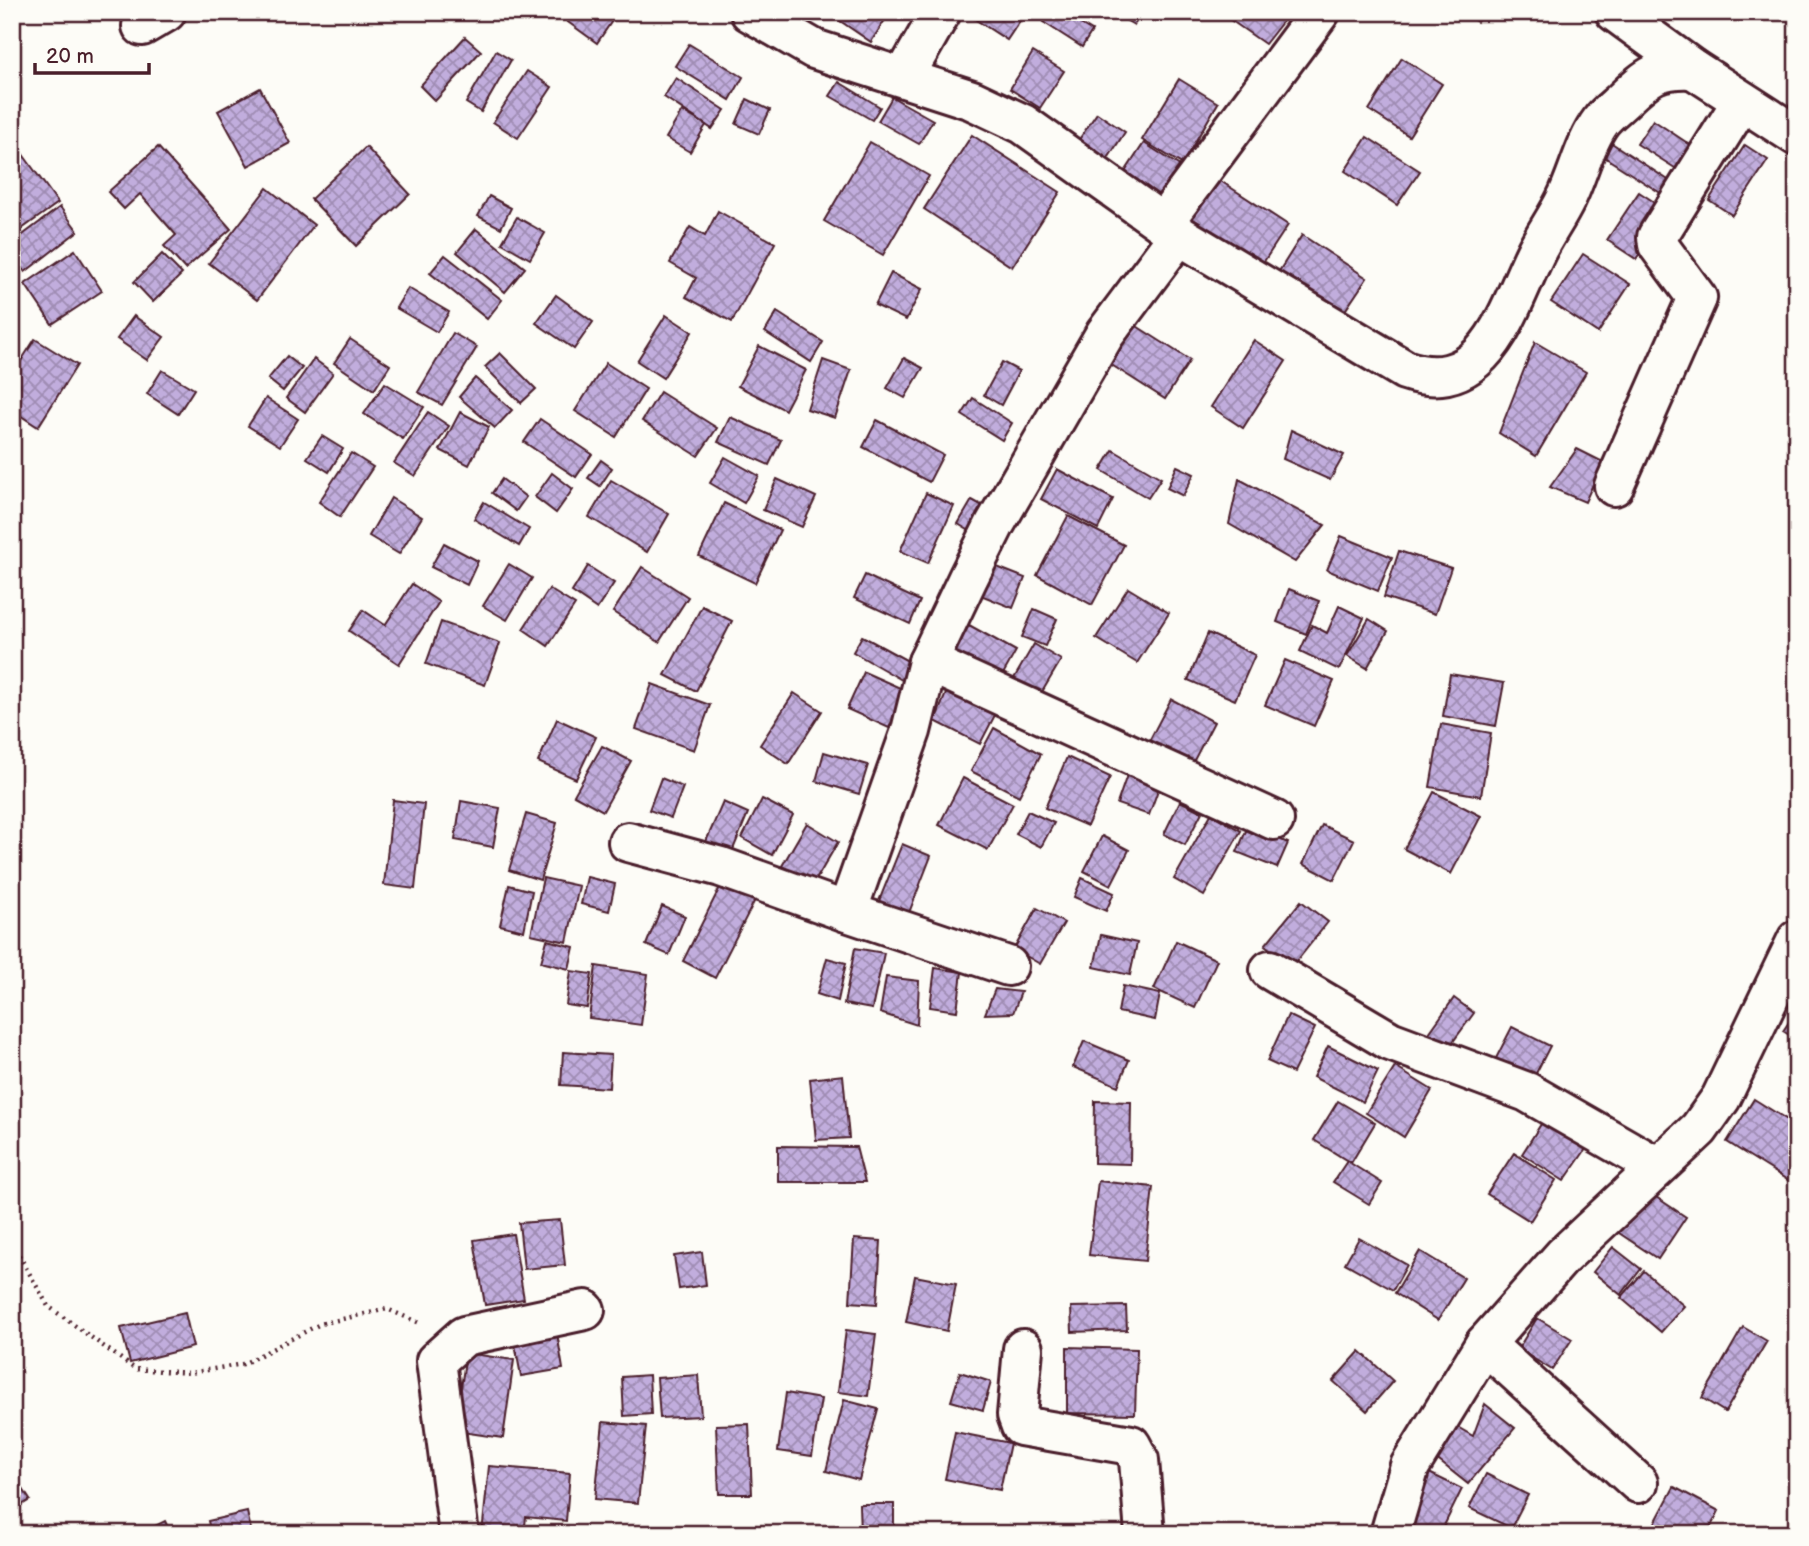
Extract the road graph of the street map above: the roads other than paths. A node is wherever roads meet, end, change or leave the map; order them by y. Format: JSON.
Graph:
{"nodes":[{"id":1,"x":750,"y":12,"type":"edge"},
{"id":2,"x":941,"y":12,"type":"edge"},
{"id":3,"x":1320,"y":12,"type":"edge"},
{"id":4,"x":1615,"y":12,"type":"edge"},
{"id":5,"x":1693,"y":69,"type":"junction"},
{"id":6,"x":904,"y":76,"type":"junction"},
{"id":7,"x":1742,"y":101,"type":"junction"},
{"id":8,"x":1797,"y":136,"type":"edge"},
{"id":9,"x":1171,"y":229,"type":"junction"},
{"id":10,"x":1614,"y":486,"type":"dead end"},
{"id":11,"x":928,"y":662,"type":"junction"},
{"id":12,"x":1274,"y":820,"type":"dead end"},
{"id":13,"x":628,"y":842,"type":"dead end"},
{"id":14,"x":847,"y":912,"type":"junction"},
{"id":15,"x":1797,"y":940,"type":"edge"},
{"id":16,"x":1008,"y":966,"type":"dead end"},
{"id":17,"x":1270,"y":970,"type":"dead end"},
{"id":18,"x":1656,"y":1166,"type":"junction"},
{"id":19,"x":585,"y":1310,"type":"dead end"},
{"id":20,"x":1485,"y":1344,"type":"junction"},
{"id":21,"x":1023,"y":1349,"type":"dead end"},
{"id":22,"x":1638,"y":1483,"type":"dead end"},
{"id":23,"x":459,"y":1534,"type":"edge"},
{"id":24,"x":1145,"y":1534,"type":"edge"},
{"id":25,"x":1390,"y":1534,"type":"edge"}],
"edges":[{"from":1,"to":6,"type":"street"},
{"from":2,"to":6,"type":"street"},
{"from":3,"to":9,"type":"street"},
{"from":4,"to":5,"type":"street"},
{"from":5,"to":7,"type":"street"},
{"from":5,"to":9,"type":"street"},
{"from":6,"to":9,"type":"street"},
{"from":7,"to":8,"type":"street"},
{"from":7,"to":10,"type":"street"},
{"from":9,"to":11,"type":"street"},
{"from":11,"to":12,"type":"street"},
{"from":11,"to":14,"type":"street"},
{"from":13,"to":14,"type":"street"},
{"from":14,"to":16,"type":"street"},
{"from":15,"to":18,"type":"street"},
{"from":17,"to":18,"type":"street"},
{"from":18,"to":20,"type":"street"},
{"from":19,"to":23,"type":"street"},
{"from":20,"to":22,"type":"street"},
{"from":20,"to":25,"type":"street"},
{"from":21,"to":24,"type":"street"}]}
